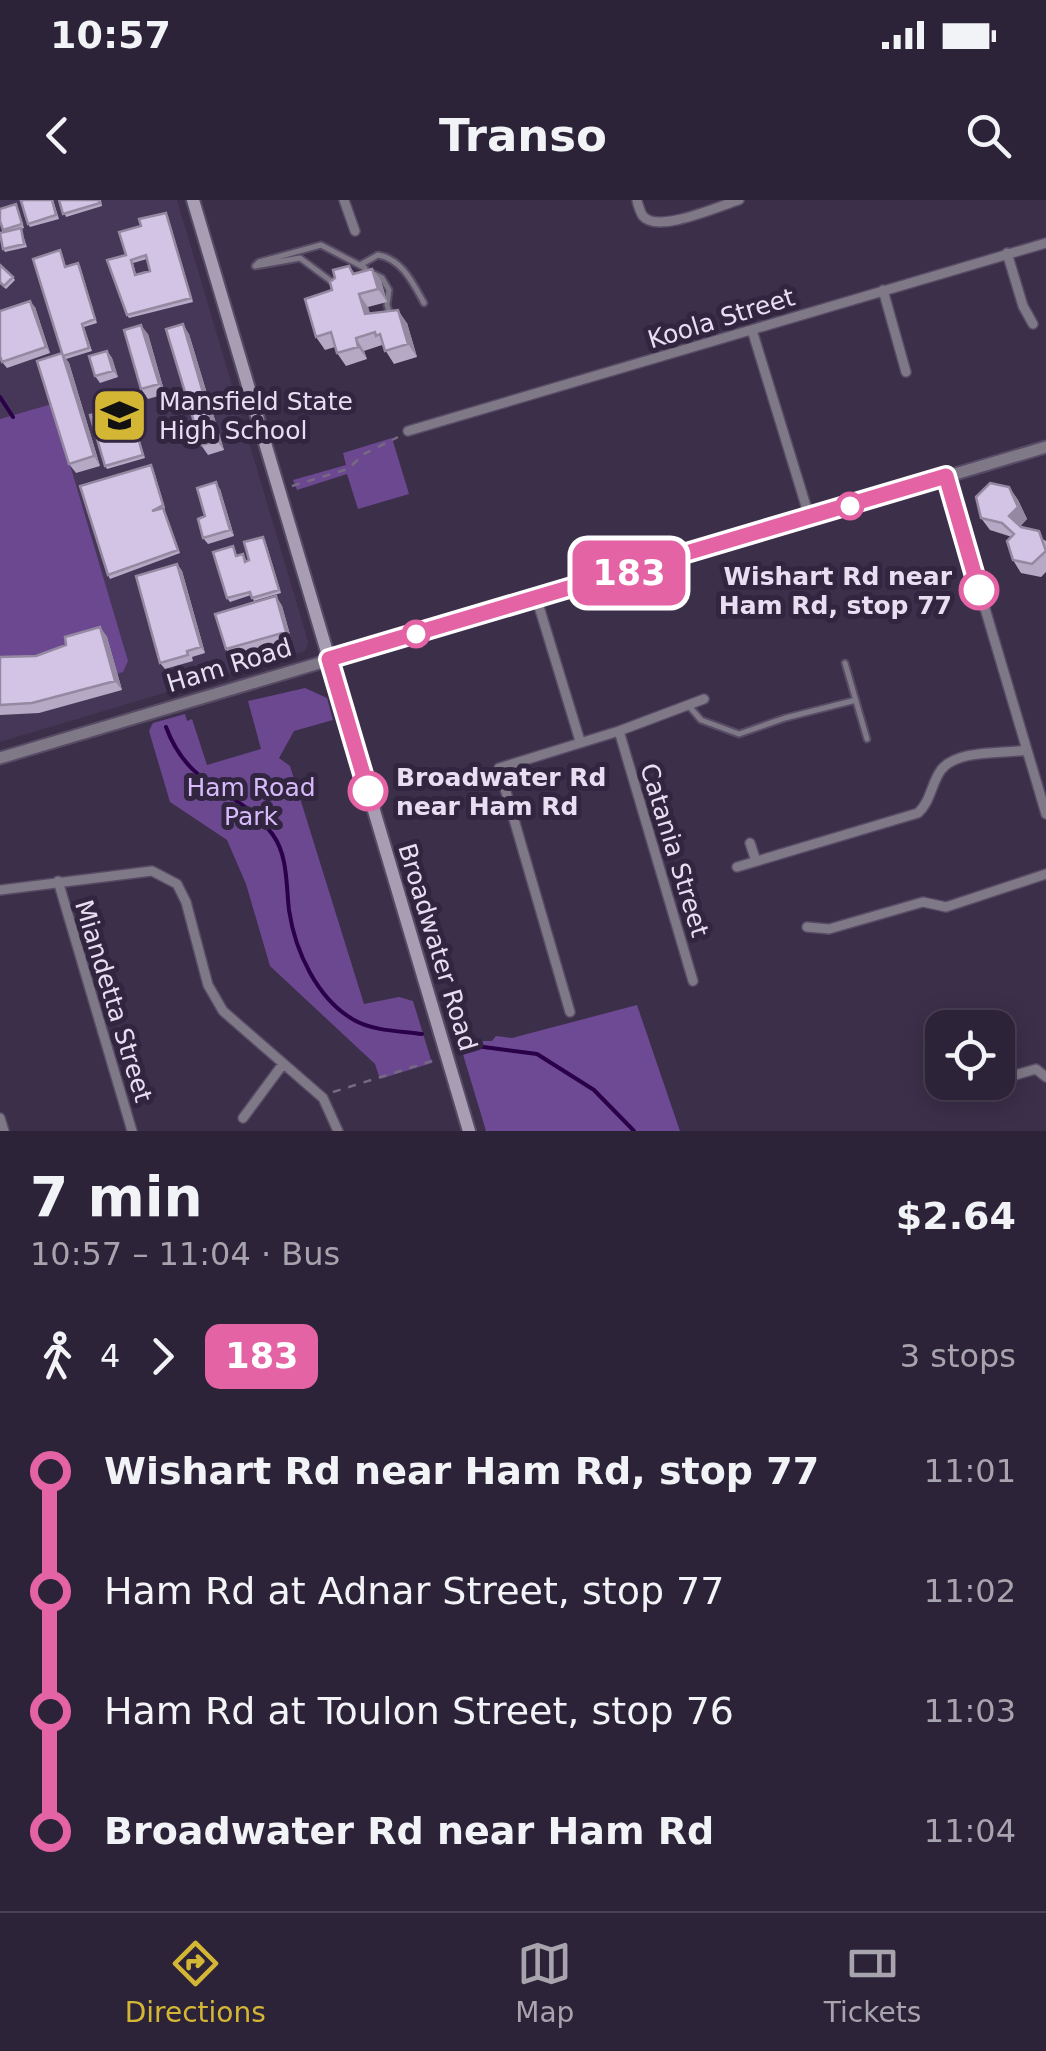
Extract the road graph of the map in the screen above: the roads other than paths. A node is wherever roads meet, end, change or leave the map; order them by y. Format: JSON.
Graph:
{"nodes":[{"id":1,"x":193,"y":200,"type":"edge"},
{"id":2,"x":344,"y":200,"type":"edge"},
{"id":3,"x":637,"y":200,"type":"edge"},
{"id":4,"x":739,"y":200,"type":"edge"},
{"id":5,"x":355,"y":231,"type":"dead end"},
{"id":6,"x":1046,"y":244,"type":"edge"},
{"id":7,"x":1007,"y":254,"type":"junction"},
{"id":8,"x":360,"y":265,"type":"junction"},
{"id":9,"x":367,"y":272,"type":"junction"},
{"id":10,"x":358,"y":281,"type":"edge"},
{"id":11,"x":342,"y":286,"type":"edge"},
{"id":12,"x":883,"y":290,"type":"junction"},
{"id":13,"x":424,"y":303,"type":"dead end"},
{"id":14,"x":391,"y":318,"type":"edge"},
{"id":15,"x":1033,"y":324,"type":"dead end"},
{"id":16,"x":752,"y":330,"type":"junction"},
{"id":17,"x":906,"y":372,"type":"dead end"},
{"id":18,"x":408,"y":431,"type":"road end"},
{"id":19,"x":1046,"y":447,"type":"edge"},
{"id":20,"x":946,"y":476,"type":"junction"},
{"id":21,"x":810,"y":519,"type":"junction"},
{"id":22,"x":537,"y":600,"type":"junction"},
{"id":23,"x":329,"y":659,"type":"junction"},
{"id":24,"x":845,"y":664,"type":"dead end"},
{"id":25,"x":704,"y":699,"type":"dead end"},
{"id":26,"x":856,"y":700,"type":"junction"},
{"id":27,"x":689,"y":706,"type":"junction"},
{"id":28,"x":619,"y":731,"type":"junction"},
{"id":29,"x":867,"y":738,"type":"dead end"},
{"id":30,"x":580,"y":741,"type":"junction"},
{"id":31,"x":1027,"y":750,"type":"junction"},
{"id":32,"x":0,"y":758,"type":"edge"},
{"id":33,"x":1046,"y":814,"type":"edge"},
{"id":34,"x":750,"y":843,"type":"dead end"},
{"id":35,"x":756,"y":862,"type":"junction"},
{"id":36,"x":737,"y":867,"type":"dead end"},
{"id":37,"x":1046,"y":874,"type":"edge"},
{"id":38,"x":58,"y":882,"type":"junction"},
{"id":39,"x":1,"y":888,"type":"edge"},
{"id":40,"x":807,"y":927,"type":"dead end"},
{"id":41,"x":694,"y":981,"type":"dead end"},
{"id":42,"x":570,"y":1012,"type":"dead end"},
{"id":43,"x":282,"y":1064,"type":"junction"},
{"id":44,"x":1015,"y":1076,"type":"edge"},
{"id":45,"x":1046,"y":1077,"type":"edge"},
{"id":46,"x":0,"y":1118,"type":"edge"},
{"id":47,"x":243,"y":1118,"type":"dead end"},
{"id":48,"x":4,"y":1131,"type":"edge"},
{"id":49,"x":132,"y":1131,"type":"edge"},
{"id":50,"x":338,"y":1131,"type":"edge"},
{"id":51,"x":469,"y":1131,"type":"edge"}],
"edges":[{"from":1,"to":23,"type":"main road","name":"Broadwater Road"},
{"from":2,"to":5,"type":"street"},
{"from":3,"to":4,"type":"street"},
{"from":6,"to":7,"type":"street","name":"Koola Street"},
{"from":7,"to":12,"type":"street","name":"Koola Street"},
{"from":7,"to":15,"type":"street"},
{"from":8,"to":9,"type":"lane"},
{"from":8,"to":11,"type":"lane"},
{"from":8,"to":13,"type":"lane"},
{"from":9,"to":10,"type":"lane"},
{"from":9,"to":14,"type":"lane"},
{"from":12,"to":16,"type":"street","name":"Koola Street"},
{"from":12,"to":17,"type":"street"},
{"from":16,"to":18,"type":"street","name":"Koola Street"},
{"from":16,"to":21,"type":"street"},
{"from":19,"to":20,"type":"street","name":"Ham Road"},
{"from":20,"to":21,"type":"street","name":"Ham Road"},
{"from":20,"to":31,"type":"street"},
{"from":21,"to":22,"type":"street","name":"Ham Road"},
{"from":22,"to":23,"type":"street","name":"Ham Road"},
{"from":22,"to":30,"type":"street"},
{"from":23,"to":32,"type":"street","name":"Ham Road"},
{"from":23,"to":51,"type":"main road","name":"Broadwater Road"},
{"from":24,"to":26,"type":"lane"},
{"from":25,"to":27,"type":"street"},
{"from":26,"to":27,"type":"lane"},
{"from":26,"to":29,"type":"lane"},
{"from":27,"to":28,"type":"street"},
{"from":28,"to":30,"type":"street"},
{"from":28,"to":41,"type":"street","name":"Catania Street"},
{"from":30,"to":42,"type":"street"},
{"from":31,"to":33,"type":"street"},
{"from":31,"to":35,"type":"street"},
{"from":34,"to":35,"type":"street"},
{"from":35,"to":36,"type":"street"},
{"from":37,"to":40,"type":"street"},
{"from":38,"to":39,"type":"street"},
{"from":38,"to":43,"type":"street"},
{"from":38,"to":49,"type":"street","name":"Miandetta Street"},
{"from":43,"to":47,"type":"street"},
{"from":43,"to":50,"type":"street"},
{"from":44,"to":45,"type":"street"},
{"from":46,"to":48,"type":"street"}]}
